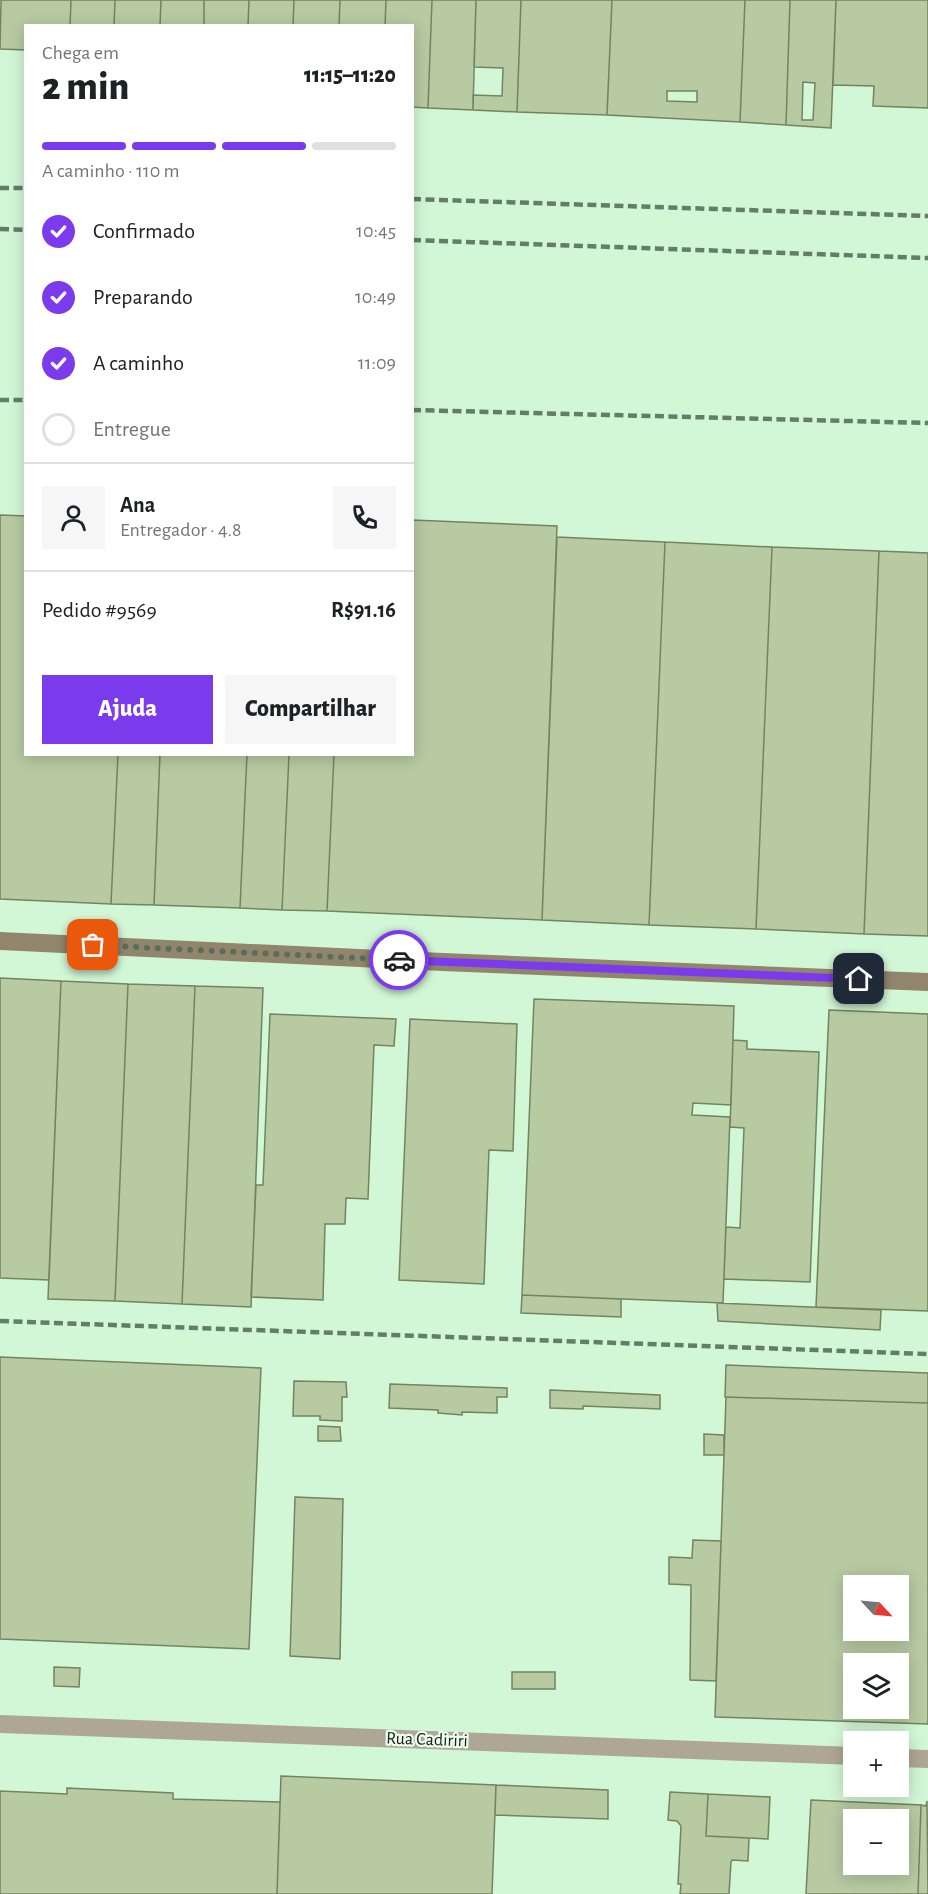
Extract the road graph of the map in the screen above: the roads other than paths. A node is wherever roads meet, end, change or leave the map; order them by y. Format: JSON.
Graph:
{"nodes":[{"id":1,"x":0,"y":941,"type":"edge"},
{"id":2,"x":928,"y":982,"type":"edge"},
{"id":3,"x":0,"y":1724,"type":"edge"},
{"id":4,"x":843,"y":1756,"type":"edge"},
{"id":5,"x":909,"y":1758,"type":"edge"},
{"id":6,"x":928,"y":1759,"type":"edge"}],
"edges":[{"from":1,"to":2,"type":"street"},
{"from":3,"to":4,"type":"street","name":"Rua Cadiriri"},
{"from":5,"to":6,"type":"street"}]}
